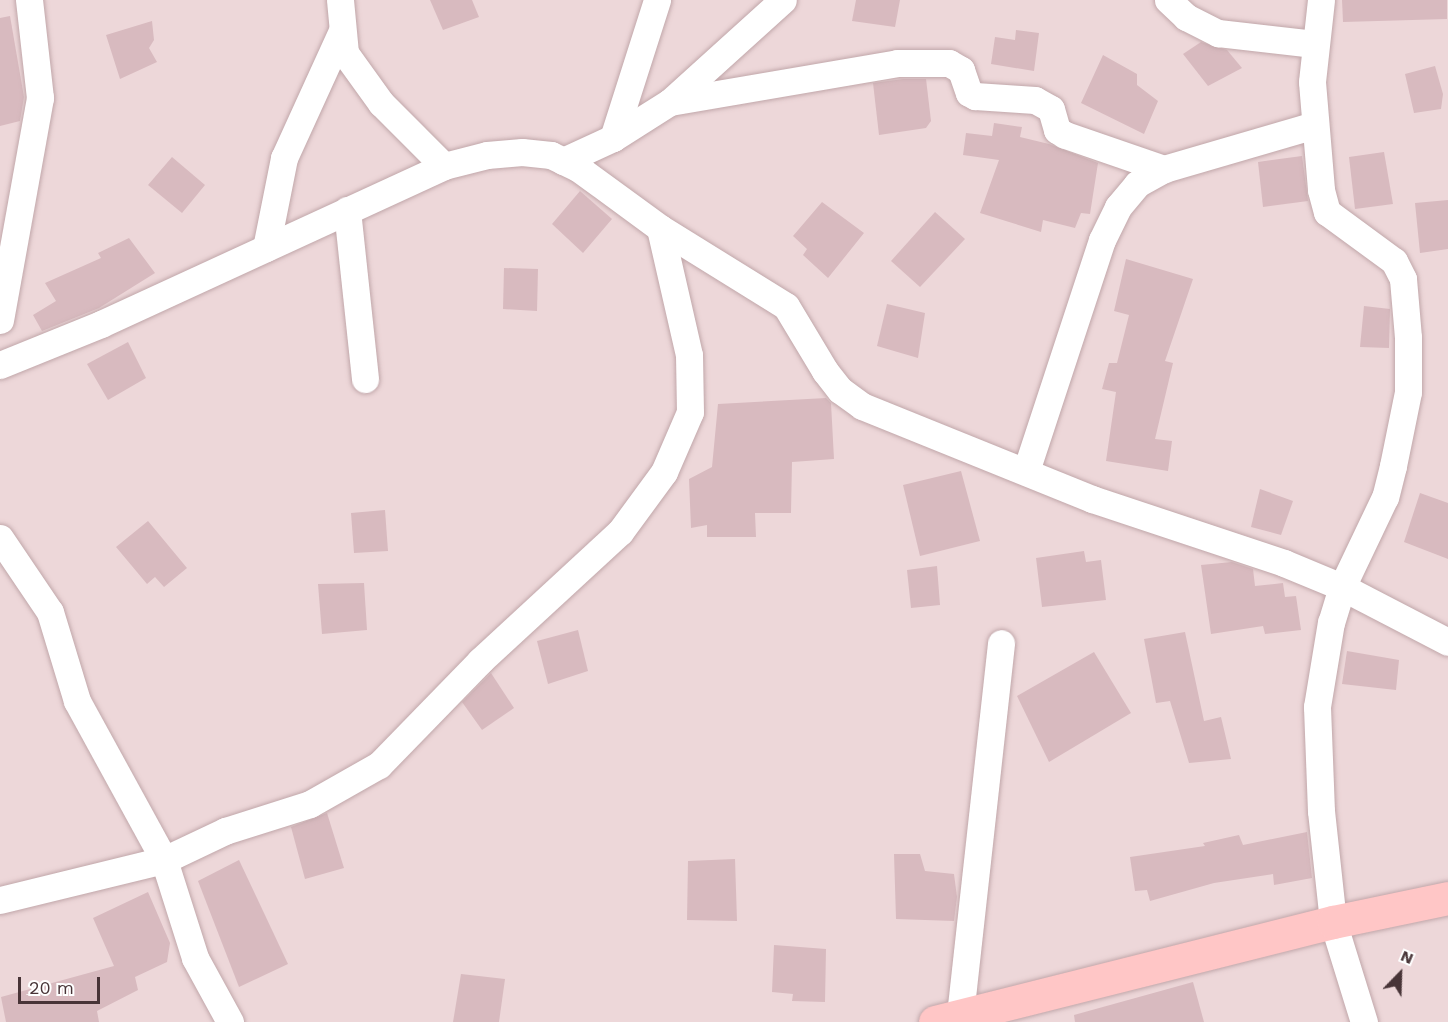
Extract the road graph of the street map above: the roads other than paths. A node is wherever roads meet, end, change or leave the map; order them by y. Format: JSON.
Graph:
{"nodes":[{"id":1,"x":29,"y":0,"type":"edge"},
{"id":2,"x":340,"y":0,"type":"edge"},
{"id":3,"x":657,"y":0,"type":"edge"},
{"id":4,"x":783,"y":0,"type":"edge"},
{"id":5,"x":1168,"y":0,"type":"edge"},
{"id":6,"x":1321,"y":0,"type":"edge"},
{"id":7,"x":342,"y":31,"type":"junction"},
{"id":8,"x":1314,"y":44,"type":"junction"},
{"id":9,"x":670,"y":102,"type":"junction"},
{"id":10,"x":1314,"y":125,"type":"junction"},
{"id":11,"x":613,"y":138,"type":"junction"},
{"id":12,"x":563,"y":161,"type":"junction"},
{"id":13,"x":444,"y":166,"type":"junction"},
{"id":14,"x":1164,"y":169,"type":"junction"},
{"id":15,"x":347,"y":210,"type":"junction"},
{"id":16,"x":660,"y":228,"type":"junction"},
{"id":17,"x":266,"y":248,"type":"junction"},
{"id":18,"x":0,"y":320,"type":"edge"},
{"id":19,"x":0,"y":365,"type":"edge"},
{"id":20,"x":365,"y":379,"type":"dead end"},
{"id":21,"x":1026,"y":471,"type":"junction"},
{"id":22,"x":0,"y":538,"type":"edge"},
{"id":23,"x":1342,"y":587,"type":"junction"},
{"id":24,"x":1448,"y":642,"type":"edge"},
{"id":25,"x":1001,"y":643,"type":"dead end"},
{"id":26,"x":164,"y":860,"type":"junction"},
{"id":27,"x":1448,"y":898,"type":"edge"},
{"id":28,"x":0,"y":900,"type":"edge"},
{"id":29,"x":1333,"y":922,"type":"junction"},
{"id":30,"x":948,"y":1019,"type":"edge"},
{"id":31,"x":230,"y":1022,"type":"edge"},
{"id":32,"x":1364,"y":1022,"type":"edge"}],
"edges":[{"from":1,"to":18,"type":"street"},
{"from":2,"to":7,"type":"street"},
{"from":3,"to":11,"type":"street"},
{"from":4,"to":9,"type":"street"},
{"from":5,"to":8,"type":"street"},
{"from":6,"to":8,"type":"street"},
{"from":7,"to":13,"type":"street"},
{"from":7,"to":17,"type":"street"},
{"from":8,"to":10,"type":"street"},
{"from":9,"to":11,"type":"street"},
{"from":9,"to":14,"type":"street"},
{"from":10,"to":14,"type":"street"},
{"from":10,"to":23,"type":"street"},
{"from":11,"to":12,"type":"street"},
{"from":12,"to":13,"type":"street"},
{"from":12,"to":16,"type":"street"},
{"from":13,"to":15,"type":"street"},
{"from":14,"to":21,"type":"street"},
{"from":15,"to":17,"type":"street"},
{"from":15,"to":20,"type":"street"},
{"from":16,"to":21,"type":"street"},
{"from":16,"to":26,"type":"street"},
{"from":17,"to":19,"type":"street"},
{"from":21,"to":23,"type":"street"},
{"from":22,"to":26,"type":"street"},
{"from":23,"to":24,"type":"street"},
{"from":23,"to":29,"type":"street"},
{"from":25,"to":30,"type":"street"},
{"from":26,"to":28,"type":"street"},
{"from":26,"to":31,"type":"street"},
{"from":27,"to":29,"type":"street"},
{"from":29,"to":30,"type":"street"},
{"from":29,"to":32,"type":"street"}]}
